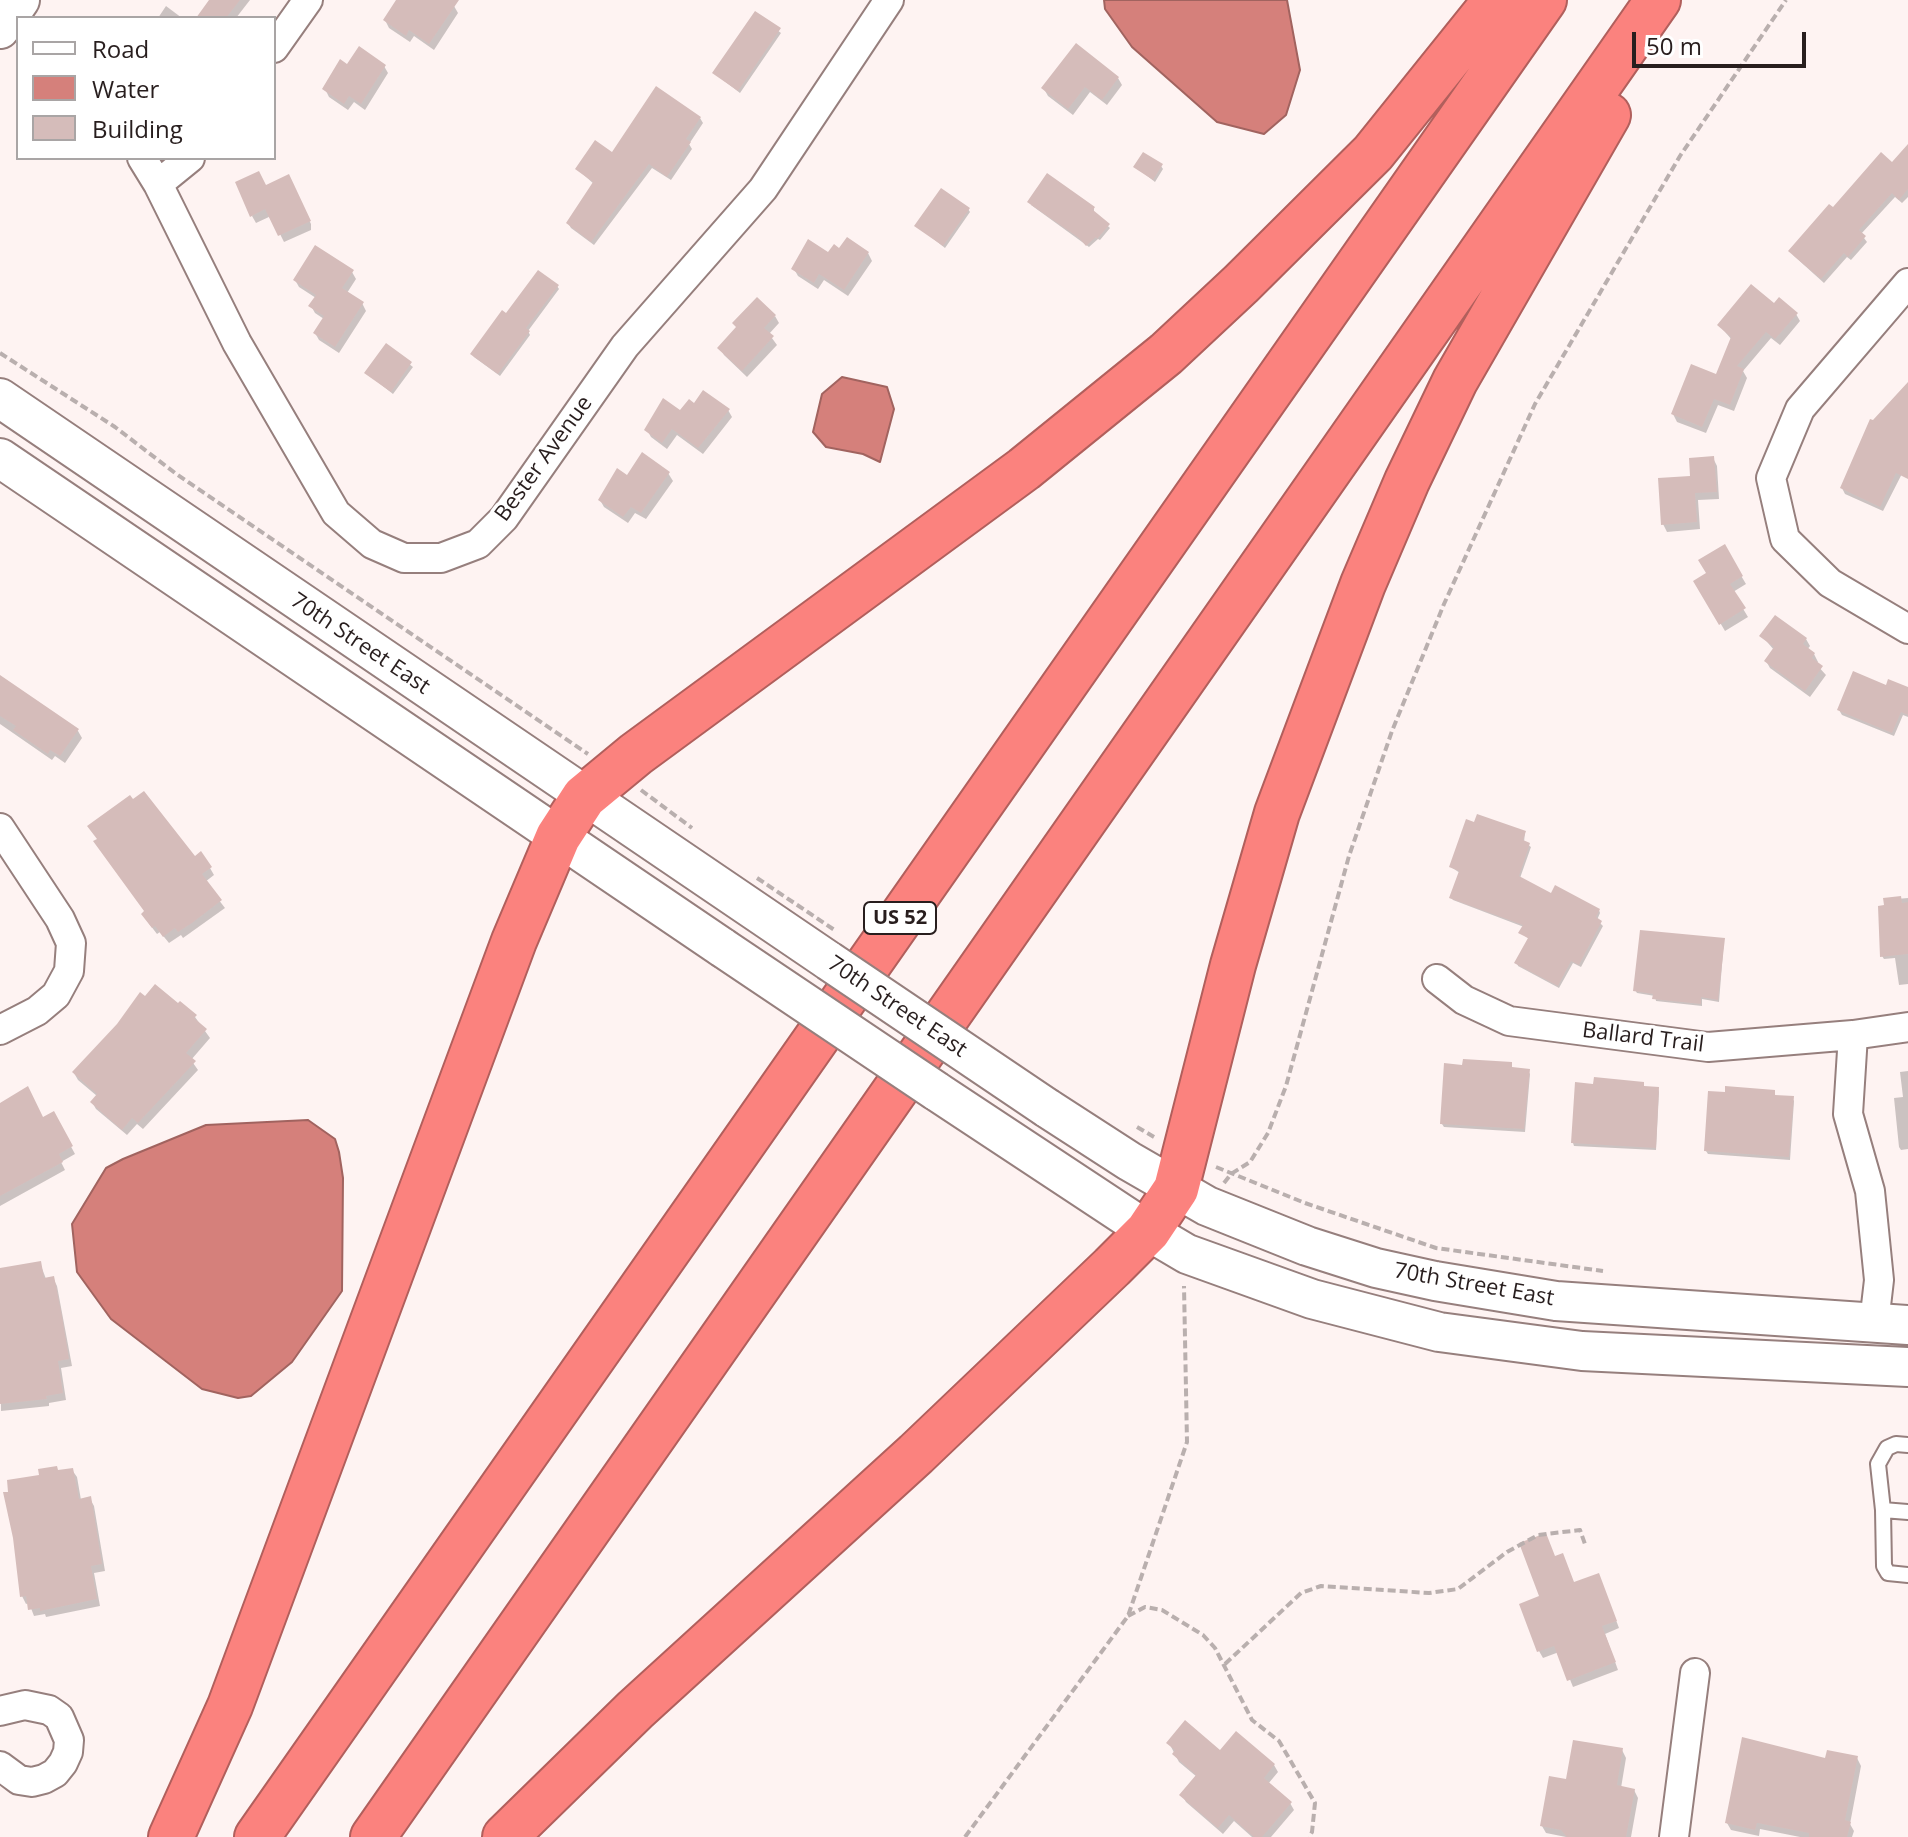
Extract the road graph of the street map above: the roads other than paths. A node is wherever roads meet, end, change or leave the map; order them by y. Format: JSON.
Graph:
{"nodes":[{"id":1,"x":308,"y":0,"type":"edge"},
{"id":2,"x":889,"y":0,"type":"edge"},
{"id":3,"x":1496,"y":0,"type":"edge"},
{"id":4,"x":1544,"y":0,"type":"edge"},
{"id":5,"x":1658,"y":0,"type":"edge"},
{"id":6,"x":1674,"y":0,"type":"edge"},
{"id":7,"x":276,"y":45,"type":"edge"},
{"id":8,"x":143,"y":160,"type":"edge"},
{"id":9,"x":188,"y":160,"type":"edge"},
{"id":10,"x":158,"y":184,"type":"junction"},
{"id":11,"x":1908,"y":283,"type":"edge"},
{"id":12,"x":0,"y":398,"type":"edge"},
{"id":13,"x":0,"y":458,"type":"edge"},
{"id":14,"x":1908,"y":629,"type":"edge"},
{"id":15,"x":599,"y":784,"type":"junction"},
{"id":16,"x":0,"y":828,"type":"edge"},
{"id":17,"x":558,"y":837,"type":"junction"},
{"id":18,"x":1437,"y":979,"type":"dead end"},
{"id":19,"x":1908,"y":1027,"type":"edge"},
{"id":20,"x":0,"y":1030,"type":"edge"},
{"id":21,"x":1853,"y":1035,"type":"junction"},
{"id":22,"x":1191,"y":1197,"type":"junction"},
{"id":23,"x":1148,"y":1231,"type":"junction"},
{"id":24,"x":1891,"y":1324,"type":"edge"},
{"id":25,"x":1908,"y":1367,"type":"edge"},
{"id":26,"x":1908,"y":1445,"type":"edge"},
{"id":27,"x":1883,"y":1510,"type":"junction"},
{"id":28,"x":1908,"y":1512,"type":"edge"},
{"id":29,"x":1908,"y":1575,"type":"edge"},
{"id":30,"x":1695,"y":1673,"type":"dead end"},
{"id":31,"x":0,"y":1711,"type":"edge"},
{"id":32,"x":0,"y":1766,"type":"edge"},
{"id":33,"x":171,"y":1837,"type":"edge"},
{"id":34,"x":257,"y":1837,"type":"edge"},
{"id":35,"x":373,"y":1837,"type":"edge"},
{"id":36,"x":505,"y":1837,"type":"edge"},
{"id":37,"x":1674,"y":1837,"type":"edge"}],
"edges":[{"from":1,"to":7,"type":"street"},
{"from":2,"to":10,"type":"street","name":"Bester Avenue"},
{"from":3,"to":15,"type":"highway"},
{"from":4,"to":34,"type":"highway","number":"US 52"},
{"from":5,"to":35,"type":"highway"},
{"from":6,"to":22,"type":"highway"},
{"from":8,"to":10,"type":"street","name":"Bester Avenue"},
{"from":9,"to":10,"type":"street"},
{"from":11,"to":14,"type":"street"},
{"from":12,"to":15,"type":"main road","name":"70th Street East"},
{"from":13,"to":17,"type":"main road"},
{"from":15,"to":17,"type":"highway"},
{"from":15,"to":22,"type":"main road","name":"70th Street East","bridge":true},
{"from":16,"to":20,"type":"street"},
{"from":17,"to":23,"type":"main road","bridge":true},
{"from":17,"to":33,"type":"highway"},
{"from":18,"to":21,"type":"street","name":"Ballard Trail"},
{"from":19,"to":21,"type":"street","name":"Ballard Trail"},
{"from":21,"to":24,"type":"street"},
{"from":22,"to":23,"type":"highway"},
{"from":22,"to":24,"type":"main road","name":"70th Street East"},
{"from":23,"to":25,"type":"main road"},
{"from":23,"to":36,"type":"highway"},
{"from":26,"to":27,"type":"lane"},
{"from":27,"to":28,"type":"lane"},
{"from":27,"to":29,"type":"lane"},
{"from":30,"to":37,"type":"street"},
{"from":31,"to":32,"type":"street"}]}
